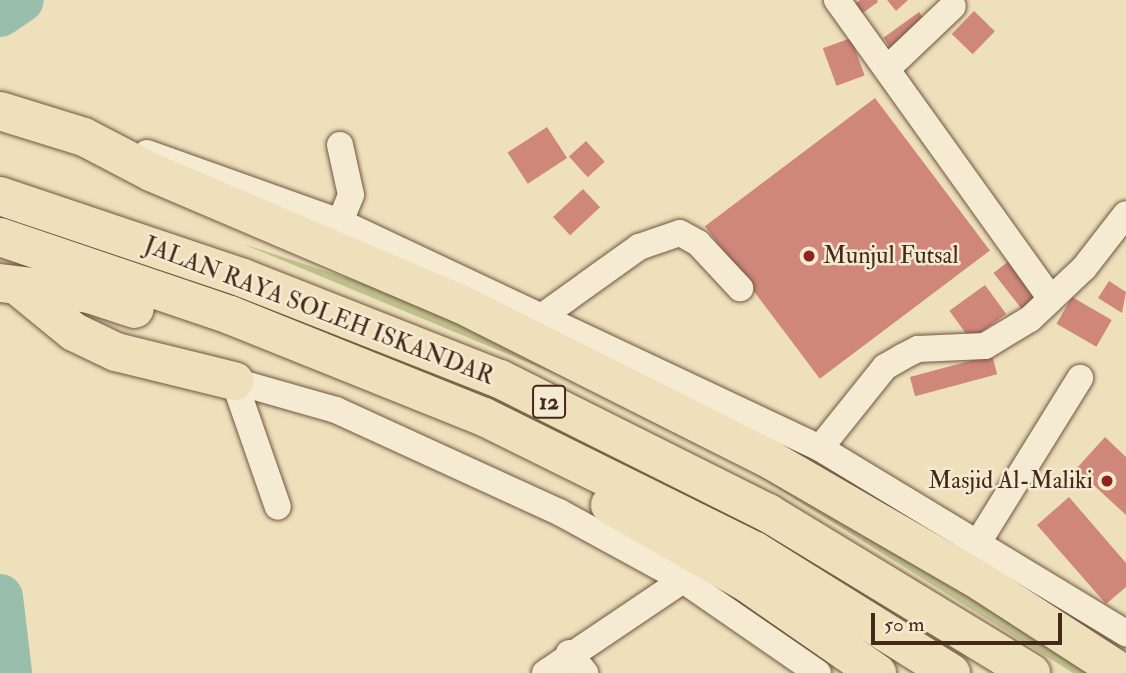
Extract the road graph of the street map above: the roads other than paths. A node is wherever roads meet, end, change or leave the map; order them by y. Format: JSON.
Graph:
{"nodes":[{"id":1,"x":837,"y":0,"type":"edge"},
{"id":2,"x":953,"y":6,"type":"dead end"},
{"id":3,"x":889,"y":67,"type":"junction"},
{"id":4,"x":0,"y":111,"type":"edge"},
{"id":5,"x":79,"y":136,"type":"junction"},
{"id":6,"x":340,"y":145,"type":"dead end"},
{"id":7,"x":16,"y":201,"type":"edge"},
{"id":8,"x":1126,"y":214,"type":"edge"},
{"id":9,"x":341,"y":222,"type":"junction"},
{"id":10,"x":11,"y":241,"type":"edge"},
{"id":11,"x":9,"y":285,"type":"edge"},
{"id":12,"x":740,"y":288,"type":"dead end"},
{"id":13,"x":1050,"y":299,"type":"junction"},
{"id":14,"x":544,"y":315,"type":"junction"},
{"id":15,"x":1080,"y":378,"type":"dead end"},
{"id":16,"x":234,"y":381,"type":"junction"},
{"id":17,"x":820,"y":448,"type":"junction"},
{"id":18,"x":278,"y":506,"type":"dead end"},
{"id":19,"x":979,"y":541,"type":"junction"},
{"id":20,"x":683,"y":580,"type":"junction"},
{"id":21,"x":1126,"y":633,"type":"edge"},
{"id":22,"x":577,"y":663,"type":"edge"},
{"id":23,"x":545,"y":673,"type":"edge"},
{"id":24,"x":818,"y":673,"type":"edge"},
{"id":25,"x":877,"y":673,"type":"edge"},
{"id":26,"x":951,"y":673,"type":"edge"},
{"id":27,"x":1031,"y":673,"type":"edge"},
{"id":28,"x":1122,"y":673,"type":"edge"}],
"edges":[{"from":1,"to":3,"type":"street"},
{"from":2,"to":3,"type":"street"},
{"from":3,"to":13,"type":"street"},
{"from":4,"to":5,"type":"highway"},
{"from":5,"to":9,"type":"street"},
{"from":5,"to":28,"type":"highway"},
{"from":6,"to":9,"type":"street"},
{"from":7,"to":27,"type":"highway","name":"JALAN RAYA SOLEH ISKANDAR","number":"12"},
{"from":8,"to":13,"type":"street"},
{"from":9,"to":14,"type":"street"},
{"from":10,"to":26,"type":"highway","name":"JALAN RAYA SOLEH ISKANDAR","number":"12"},
{"from":11,"to":16,"type":"highway"},
{"from":11,"to":25,"type":"highway"},
{"from":12,"to":14,"type":"street"},
{"from":13,"to":17,"type":"street"},
{"from":14,"to":17,"type":"street"},
{"from":15,"to":19,"type":"street"},
{"from":16,"to":18,"type":"street"},
{"from":16,"to":20,"type":"street"},
{"from":17,"to":19,"type":"street"},
{"from":19,"to":21,"type":"street"},
{"from":20,"to":22,"type":"street"},
{"from":20,"to":24,"type":"street"},
{"from":22,"to":23,"type":"street"}]}
